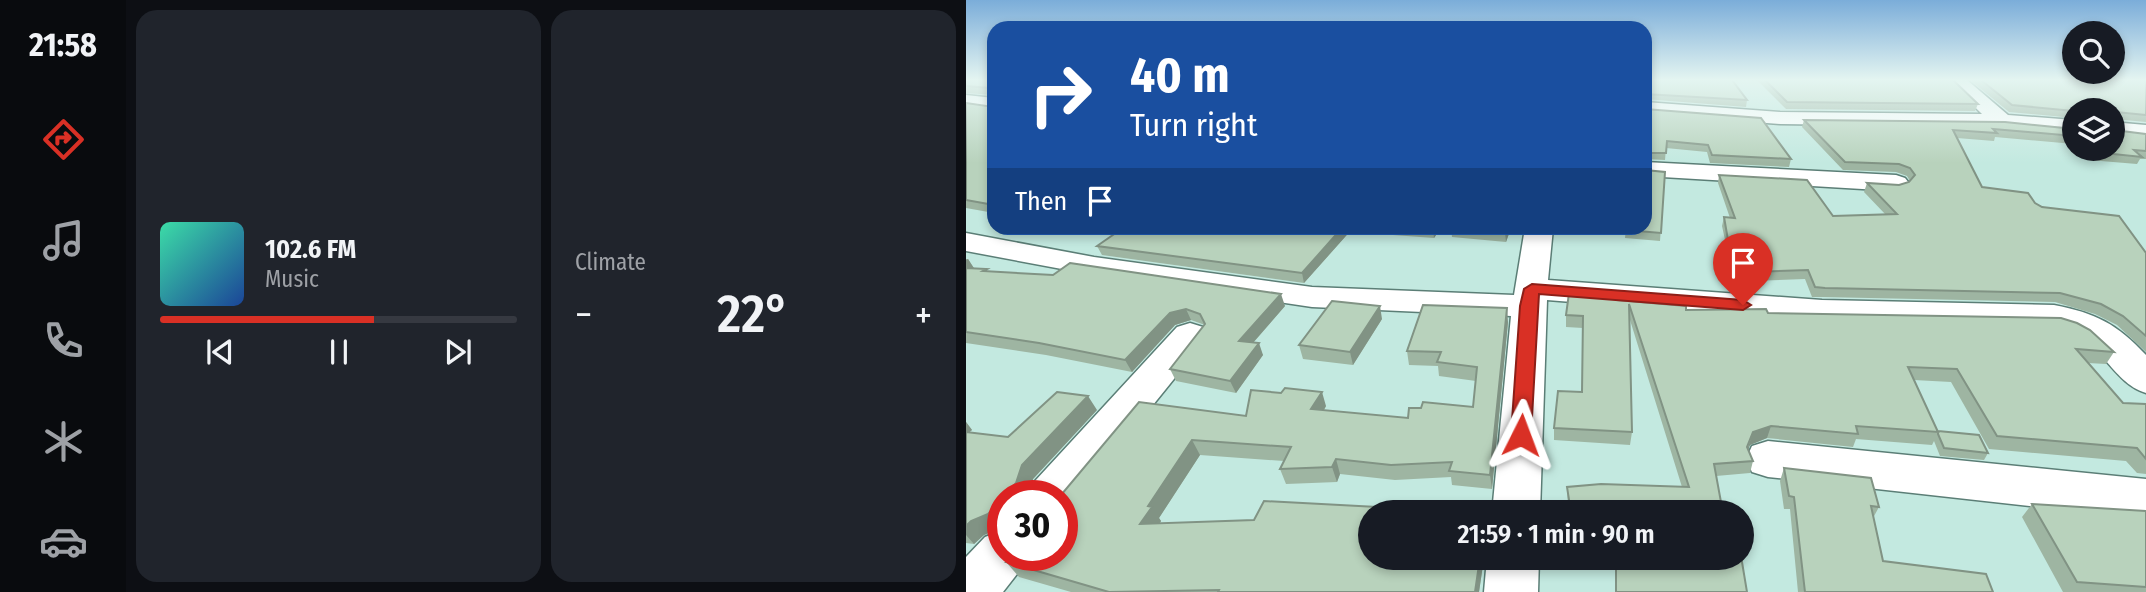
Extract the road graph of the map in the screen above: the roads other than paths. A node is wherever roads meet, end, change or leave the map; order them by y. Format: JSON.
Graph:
{"nodes":[{"id":1,"x":1987,"y":108,"type":"edge"},
{"id":2,"x":1652,"y":109,"type":"edge"},
{"id":3,"x":2002,"y":121,"type":"junction"},
{"id":4,"x":2062,"y":126,"type":"edge"},
{"id":5,"x":2125,"y":131,"type":"edge"},
{"id":6,"x":2146,"y":132,"type":"edge"},
{"id":7,"x":1652,"y":169,"type":"edge"},
{"id":8,"x":1896,"y":183,"type":"edge"},
{"id":9,"x":1538,"y":235,"type":"edge"},
{"id":10,"x":966,"y":242,"type":"edge"},
{"id":11,"x":1530,"y":298,"type":"junction"},
{"id":12,"x":1190,"y":335,"type":"dead end"},
{"id":13,"x":2146,"y":379,"type":"edge"},
{"id":14,"x":1768,"y":459,"type":"dead end"},
{"id":15,"x":1065,"y":480,"type":"edge"},
{"id":16,"x":2146,"y":499,"type":"edge"},
{"id":17,"x":1517,"y":500,"type":"edge"},
{"id":18,"x":1512,"y":570,"type":"edge"},
{"id":19,"x":987,"y":571,"type":"edge"},
{"id":20,"x":969,"y":592,"type":"edge"},
{"id":21,"x":1511,"y":592,"type":"edge"}],
"edges":[{"from":1,"to":3,"type":"street"},
{"from":2,"to":3,"type":"street"},
{"from":3,"to":4,"type":"street"},
{"from":5,"to":6,"type":"street"},
{"from":7,"to":8,"type":"street"},
{"from":9,"to":11,"type":"street"},
{"from":10,"to":11,"type":"street"},
{"from":11,"to":13,"type":"street"},
{"from":11,"to":17,"type":"street"},
{"from":12,"to":15,"type":"street"},
{"from":14,"to":16,"type":"street"},
{"from":18,"to":21,"type":"street"},
{"from":19,"to":20,"type":"street"}]}
